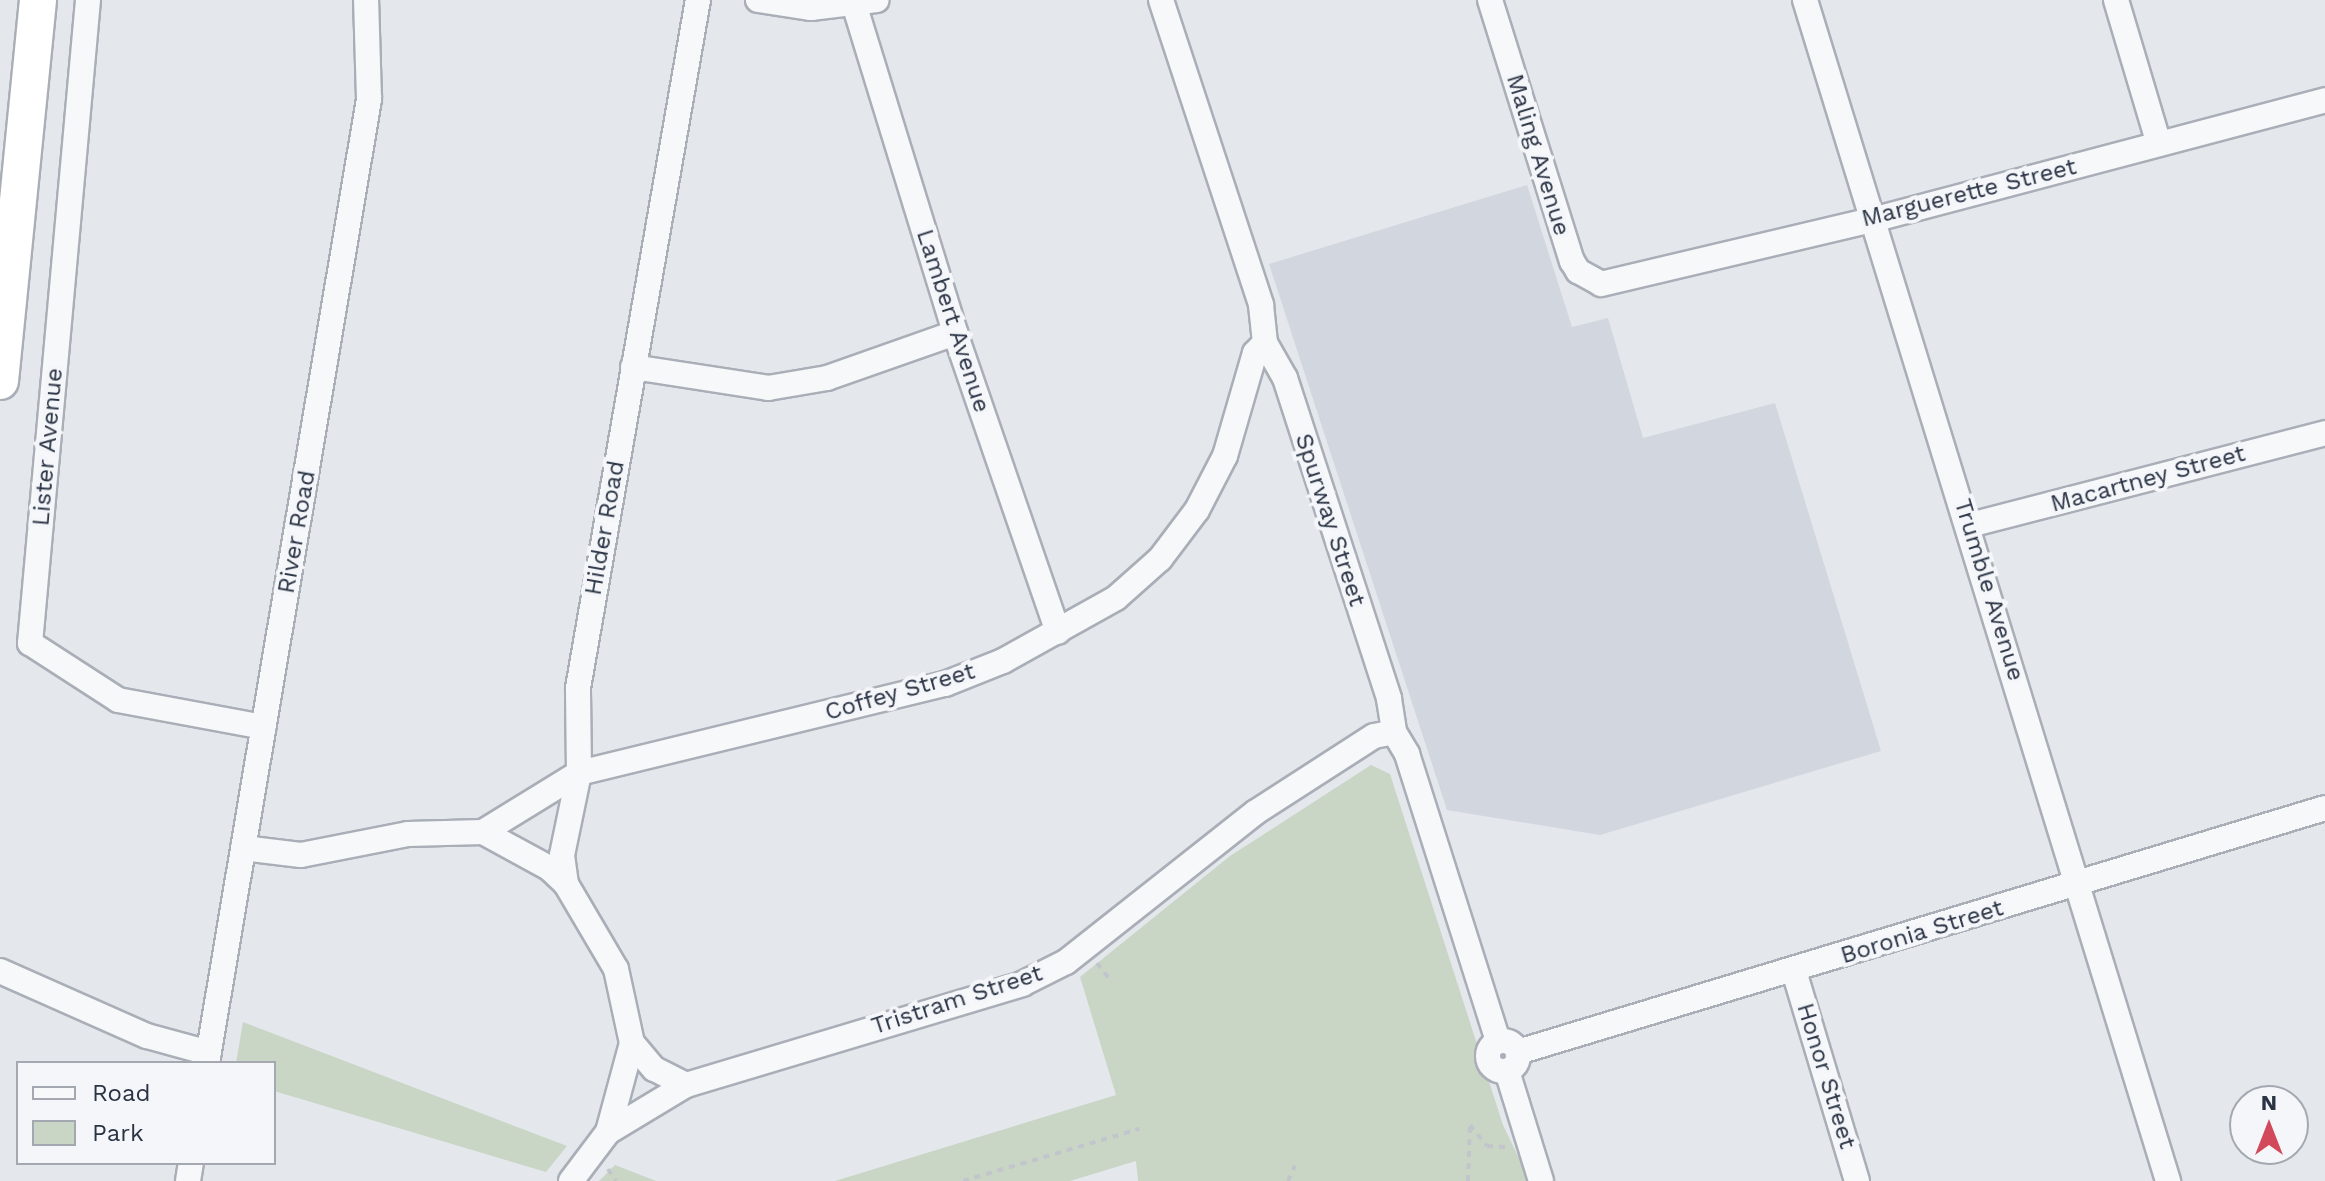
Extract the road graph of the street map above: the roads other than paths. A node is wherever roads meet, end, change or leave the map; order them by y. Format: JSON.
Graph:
{"nodes":[{"id":1,"x":38,"y":0,"type":"edge"},
{"id":2,"x":88,"y":0,"type":"edge"},
{"id":3,"x":366,"y":0,"type":"edge"},
{"id":4,"x":698,"y":0,"type":"edge"},
{"id":5,"x":758,"y":0,"type":"edge"},
{"id":6,"x":1161,"y":0,"type":"edge"},
{"id":7,"x":1490,"y":0,"type":"edge"},
{"id":8,"x":1805,"y":0,"type":"edge"},
{"id":9,"x":2116,"y":0,"type":"edge"},
{"id":10,"x":866,"y":3,"type":"edge"},
{"id":11,"x":2325,"y":100,"type":"edge"},
{"id":12,"x":2159,"y":144,"type":"junction"},
{"id":13,"x":1872,"y":220,"type":"junction"},
{"id":14,"x":1614,"y":285,"type":"joint"},
{"id":15,"x":955,"y":333,"type":"junction"},
{"id":16,"x":1265,"y":343,"type":"junction"},
{"id":17,"x":633,"y":367,"type":"junction"},
{"id":18,"x":0,"y":381,"type":"edge"},
{"id":19,"x":2325,"y":433,"type":"edge"},
{"id":20,"x":1970,"y":525,"type":"junction"},
{"id":21,"x":1058,"y":632,"type":"junction"},
{"id":22,"x":264,"y":727,"type":"junction"},
{"id":23,"x":1394,"y":732,"type":"junction"},
{"id":24,"x":579,"y":773,"type":"junction"},
{"id":25,"x":2325,"y":808,"type":"edge"},
{"id":26,"x":483,"y":832,"type":"junction"},
{"id":27,"x":243,"y":848,"type":"junction"},
{"id":28,"x":566,"y":884,"type":"junction"},
{"id":29,"x":2077,"y":884,"type":"junction"},
{"id":30,"x":0,"y":971,"type":"edge"},
{"id":31,"x":1794,"y":971,"type":"junction"},
{"id":32,"x":632,"y":1043,"type":"junction"},
{"id":33,"x":1508,"y":1055,"type":"junction"},
{"id":34,"x":208,"y":1058,"type":"edge"},
{"id":35,"x":686,"y":1085,"type":"junction"},
{"id":36,"x":608,"y":1132,"type":"junction"},
{"id":37,"x":571,"y":1181,"type":"edge"},
{"id":38,"x":1541,"y":1181,"type":"edge"},
{"id":39,"x":1857,"y":1181,"type":"edge"},
{"id":40,"x":2168,"y":1181,"type":"edge"}],
"edges":[{"from":1,"to":18,"type":"highway"},
{"from":2,"to":22,"type":"street","name":"Lister Avenue"},
{"from":3,"to":22,"type":"street","name":"River Road"},
{"from":4,"to":17,"type":"street","name":"Hilder Road"},
{"from":5,"to":10,"type":"street"},
{"from":6,"to":16,"type":"street","name":"Spurway Street"},
{"from":7,"to":14,"type":"street","name":"Maling Avenue"},
{"from":8,"to":13,"type":"street","name":"Trumble Avenue"},
{"from":9,"to":12,"type":"street"},
{"from":10,"to":15,"type":"street","name":"Lambert Avenue"},
{"from":11,"to":12,"type":"street","name":"Marguerette Street"},
{"from":12,"to":13,"type":"street","name":"Marguerette Street"},
{"from":13,"to":14,"type":"street","name":"Marguerette Street"},
{"from":13,"to":20,"type":"street","name":"Trumble Avenue"},
{"from":15,"to":17,"type":"street"},
{"from":15,"to":21,"type":"street","name":"Lambert Avenue"},
{"from":16,"to":21,"type":"street","name":"Coffey Street"},
{"from":16,"to":23,"type":"street","name":"Spurway Street"},
{"from":17,"to":24,"type":"street","name":"Hilder Road"},
{"from":19,"to":20,"type":"street","name":"Macartney Street"},
{"from":20,"to":29,"type":"street","name":"Trumble Avenue"},
{"from":21,"to":24,"type":"street","name":"Coffey Street"},
{"from":22,"to":27,"type":"street","name":"River Road"},
{"from":23,"to":33,"type":"street","name":"Spurway Street"},
{"from":23,"to":35,"type":"street","name":"Tristram Street"},
{"from":24,"to":26,"type":"street","name":"Coffey Street"},
{"from":24,"to":28,"type":"street","name":"Hilder Road"},
{"from":25,"to":29,"type":"street","name":"Boronia Street"},
{"from":26,"to":27,"type":"street"},
{"from":26,"to":28,"type":"street"},
{"from":27,"to":34,"type":"street","name":"River Road"},
{"from":28,"to":32,"type":"street","name":"Hilder Road"},
{"from":29,"to":31,"type":"street","name":"Boronia Street"},
{"from":29,"to":40,"type":"street","name":"Trumble Avenue"},
{"from":30,"to":34,"type":"street"},
{"from":31,"to":33,"type":"street","name":"Boronia Street"},
{"from":31,"to":39,"type":"street","name":"Honor Street"},
{"from":32,"to":35,"type":"street"},
{"from":32,"to":36,"type":"street","name":"Hilder Road"},
{"from":33,"to":38,"type":"street","name":"Spurway Street"},
{"from":35,"to":36,"type":"street","name":"Tristram Street"},
{"from":36,"to":37,"type":"street","name":"Hilder Road"}]}
